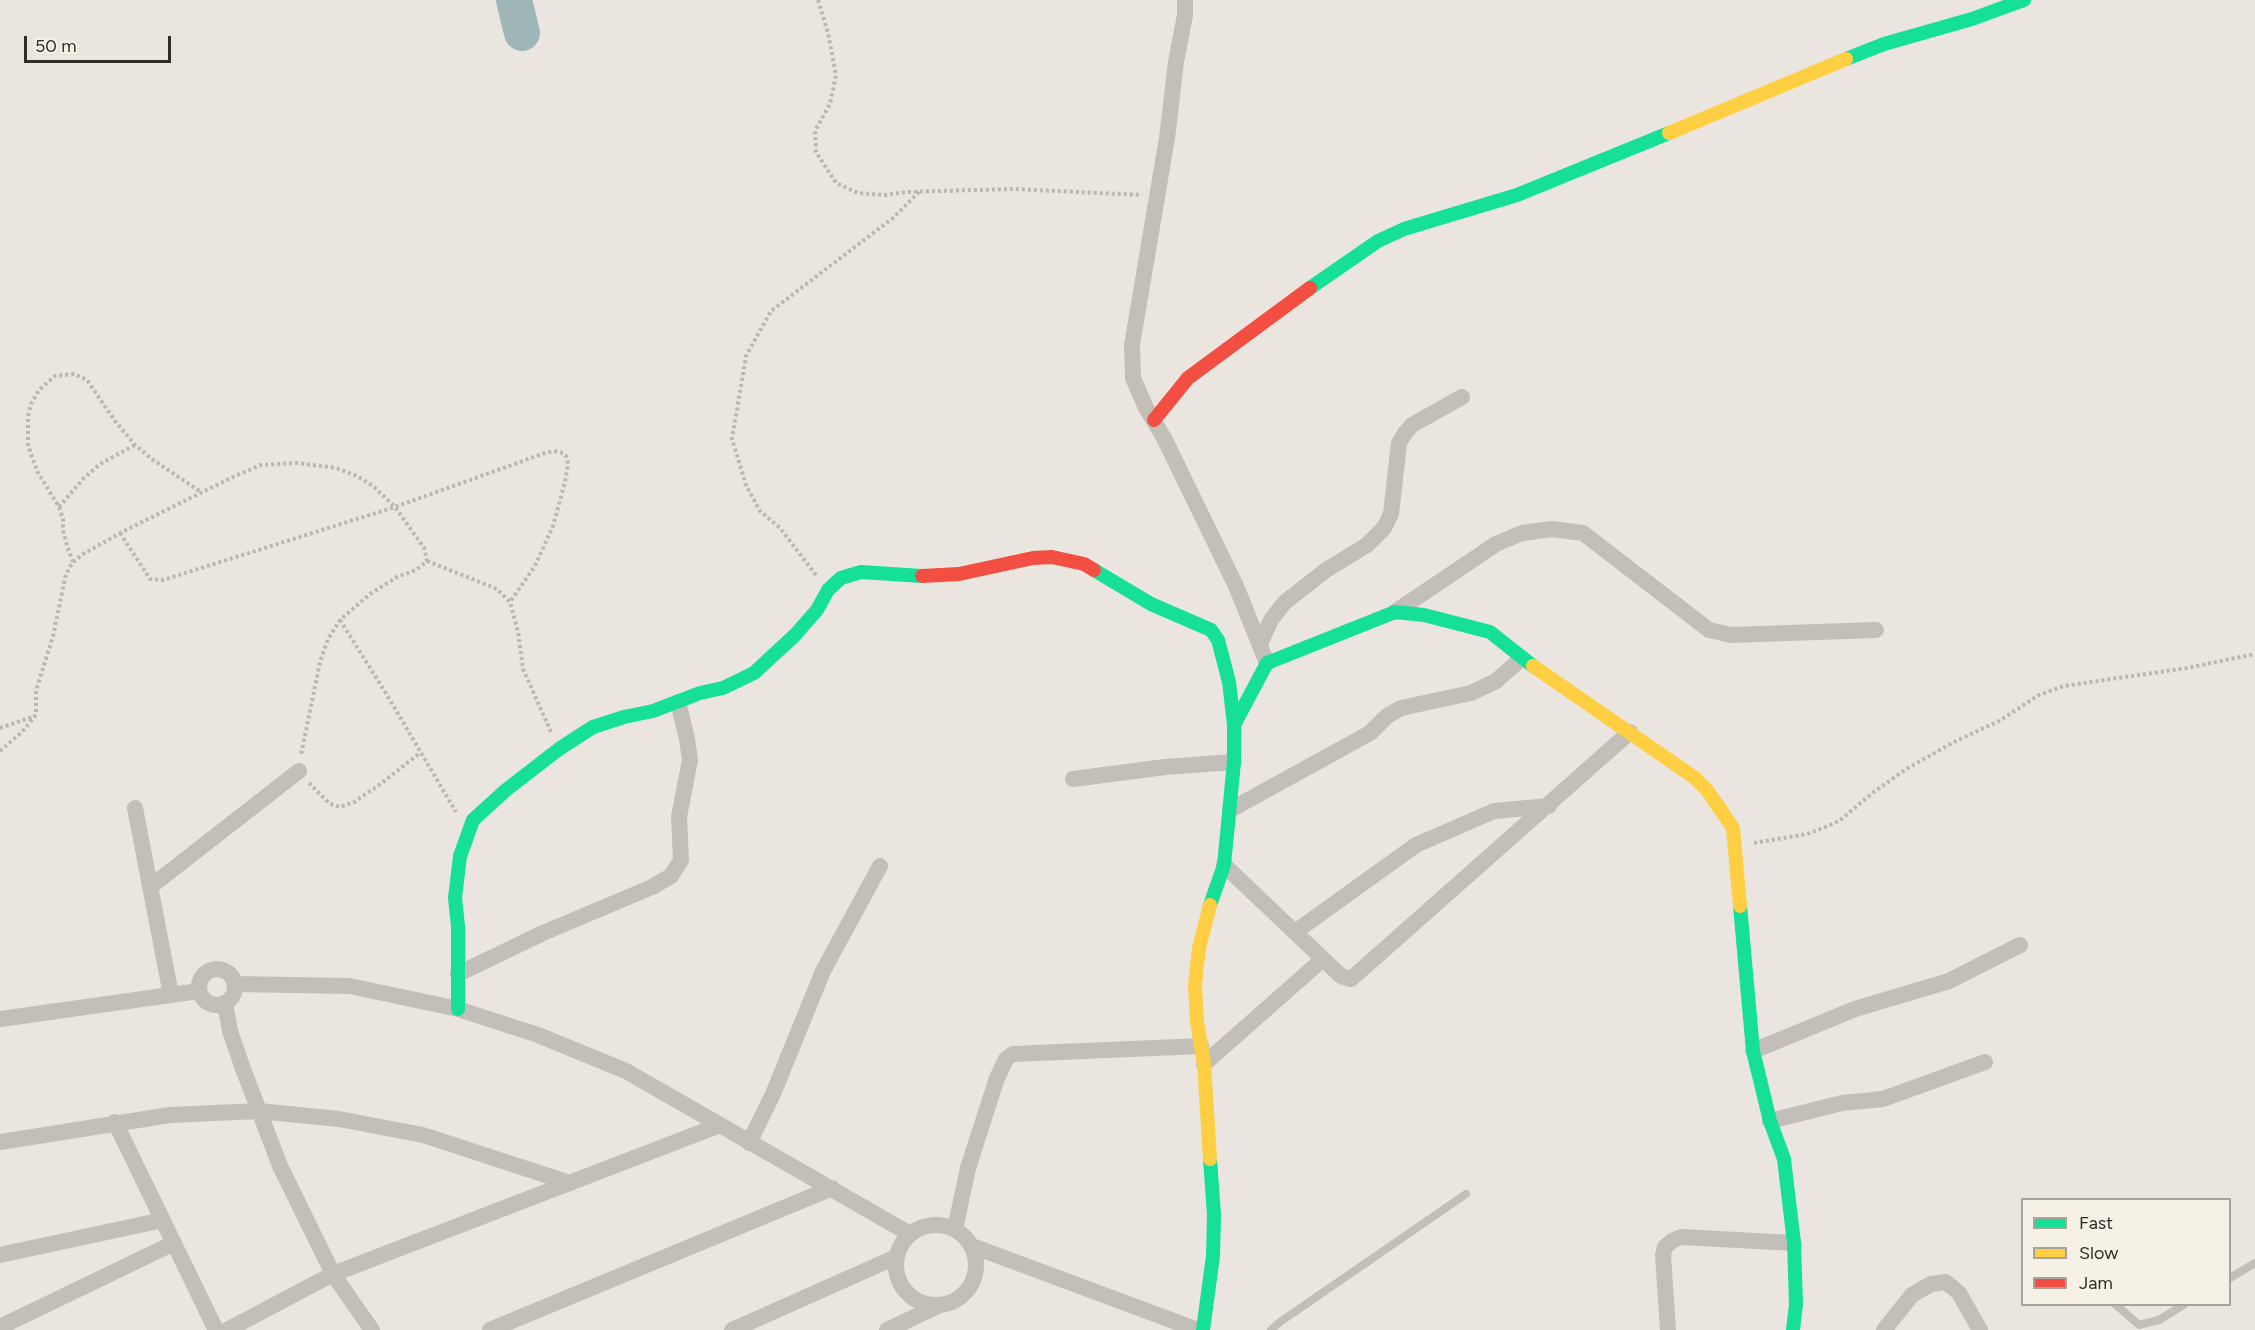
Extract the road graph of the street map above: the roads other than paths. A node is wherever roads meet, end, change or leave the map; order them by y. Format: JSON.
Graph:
{"nodes":[{"id":1,"x":1185,"y":0,"type":"edge"},
{"id":2,"x":2024,"y":0,"type":"edge"},
{"id":3,"x":1462,"y":397,"type":"dead end"},
{"id":4,"x":1154,"y":420,"type":"junction"},
{"id":5,"x":1395,"y":612,"type":"junction"},
{"id":6,"x":1876,"y":630,"type":"dead end"},
{"id":7,"x":1260,"y":644,"type":"junction"},
{"id":8,"x":1522,"y":658,"type":"junction"},
{"id":9,"x":1267,"y":663,"type":"junction"},
{"id":10,"x":678,"y":702,"type":"junction"},
{"id":11,"x":1234,"y":725,"type":"junction"},
{"id":12,"x":1630,"y":732,"type":"junction"},
{"id":13,"x":1234,"y":762,"type":"junction"},
{"id":14,"x":299,"y":771,"type":"road end"},
{"id":15,"x":1073,"y":779,"type":"dead end"},
{"id":16,"x":1549,"y":806,"type":"junction"},
{"id":17,"x":135,"y":808,"type":"dead end"},
{"id":18,"x":1230,"y":810,"type":"junction"},
{"id":19,"x":1224,"y":865,"type":"junction"},
{"id":20,"x":880,"y":866,"type":"dead end"},
{"id":21,"x":150,"y":887,"type":"junction"},
{"id":22,"x":1295,"y":932,"type":"junction"},
{"id":23,"x":2020,"y":945,"type":"dead end"},
{"id":24,"x":1323,"y":959,"type":"junction"},
{"id":25,"x":458,"y":974,"type":"junction"},
{"id":26,"x":236,"y":984,"type":"junction"},
{"id":27,"x":200,"y":991,"type":"junction"},
{"id":28,"x":171,"y":995,"type":"junction"},
{"id":29,"x":225,"y":1003,"type":"junction"},
{"id":30,"x":458,"y":1009,"type":"junction"},
{"id":31,"x":0,"y":1019,"type":"edge"},
{"id":32,"x":1201,"y":1046,"type":"junction"},
{"id":33,"x":1753,"y":1051,"type":"junction"},
{"id":34,"x":1985,"y":1062,"type":"dead end"},
{"id":35,"x":1204,"y":1064,"type":"junction"},
{"id":36,"x":260,"y":1111,"type":"junction"},
{"id":37,"x":1770,"y":1121,"type":"junction"},
{"id":38,"x":115,"y":1122,"type":"junction"},
{"id":39,"x":720,"y":1125,"type":"junction"},
{"id":40,"x":0,"y":1142,"type":"edge"},
{"id":41,"x":749,"y":1143,"type":"junction"},
{"id":42,"x":570,"y":1183,"type":"junction"},
{"id":43,"x":832,"y":1188,"type":"junction"},
{"id":44,"x":1466,"y":1194,"type":"dead end"},
{"id":45,"x":163,"y":1220,"type":"junction"},
{"id":46,"x":955,"y":1229,"type":"junction"},
{"id":47,"x":910,"y":1234,"type":"junction"},
{"id":48,"x":174,"y":1243,"type":"junction"},
{"id":49,"x":1794,"y":1243,"type":"junction"},
{"id":50,"x":972,"y":1246,"type":"junction"},
{"id":51,"x":0,"y":1255,"type":"edge"},
{"id":52,"x":896,"y":1257,"type":"junction"},
{"id":53,"x":2255,"y":1263,"type":"edge"},
{"id":54,"x":333,"y":1274,"type":"junction"},
{"id":55,"x":2231,"y":1277,"type":"edge"},
{"id":56,"x":940,"y":1305,"type":"junction"},
{"id":57,"x":2116,"y":1306,"type":"edge"},
{"id":58,"x":2183,"y":1306,"type":"edge"},
{"id":59,"x":906,"y":1326,"type":"edge"},
{"id":60,"x":0,"y":1327,"type":"edge"},
{"id":61,"x":216,"y":1330,"type":"edge"},
{"id":62,"x":227,"y":1330,"type":"edge"},
{"id":63,"x":372,"y":1330,"type":"edge"},
{"id":64,"x":490,"y":1330,"type":"edge"},
{"id":65,"x":732,"y":1330,"type":"edge"},
{"id":66,"x":887,"y":1330,"type":"edge"},
{"id":67,"x":1198,"y":1330,"type":"edge"},
{"id":68,"x":1203,"y":1330,"type":"edge"},
{"id":69,"x":1271,"y":1330,"type":"edge"},
{"id":70,"x":1668,"y":1330,"type":"edge"},
{"id":71,"x":1793,"y":1330,"type":"edge"},
{"id":72,"x":1884,"y":1330,"type":"edge"},
{"id":73,"x":1980,"y":1330,"type":"edge"}],
"edges":[{"from":1,"to":4,"type":"street"},
{"from":2,"to":4,"type":"street"},
{"from":3,"to":7,"type":"street"},
{"from":4,"to":7,"type":"street"},
{"from":5,"to":6,"type":"street"},
{"from":5,"to":8,"type":"street"},
{"from":5,"to":9,"type":"street"},
{"from":7,"to":9,"type":"street"},
{"from":8,"to":12,"type":"street"},
{"from":8,"to":18,"type":"street"},
{"from":9,"to":11,"type":"street"},
{"from":10,"to":11,"type":"street"},
{"from":10,"to":25,"type":"street"},
{"from":10,"to":25,"type":"street"},
{"from":11,"to":13,"type":"street"},
{"from":12,"to":16,"type":"street"},
{"from":12,"to":33,"type":"street"},
{"from":13,"to":15,"type":"street"},
{"from":13,"to":18,"type":"street"},
{"from":14,"to":21,"type":"street"},
{"from":16,"to":22,"type":"street"},
{"from":16,"to":24,"type":"street"},
{"from":17,"to":21,"type":"street"},
{"from":18,"to":19,"type":"street"},
{"from":19,"to":22,"type":"street"},
{"from":19,"to":32,"type":"street"},
{"from":20,"to":41,"type":"street"},
{"from":21,"to":28,"type":"street"},
{"from":22,"to":24,"type":"street"},
{"from":23,"to":33,"type":"street"},
{"from":24,"to":35,"type":"street"},
{"from":25,"to":30,"type":"street"},
{"from":26,"to":27,"type":"street"},
{"from":26,"to":29,"type":"street"},
{"from":26,"to":30,"type":"street"},
{"from":27,"to":28,"type":"street"},
{"from":27,"to":29,"type":"street"},
{"from":28,"to":31,"type":"street"},
{"from":29,"to":36,"type":"street"},
{"from":30,"to":39,"type":"street"},
{"from":32,"to":35,"type":"street"},
{"from":32,"to":46,"type":"street"},
{"from":33,"to":37,"type":"street"},
{"from":34,"to":37,"type":"street"},
{"from":35,"to":68,"type":"street"},
{"from":36,"to":38,"type":"street"},
{"from":36,"to":42,"type":"street"},
{"from":36,"to":54,"type":"street"},
{"from":37,"to":49,"type":"street"},
{"from":38,"to":40,"type":"street"},
{"from":38,"to":45,"type":"street"},
{"from":39,"to":41,"type":"street"},
{"from":39,"to":42,"type":"street"},
{"from":41,"to":43,"type":"street"},
{"from":42,"to":54,"type":"street"},
{"from":43,"to":47,"type":"street"},
{"from":43,"to":64,"type":"street"},
{"from":44,"to":69,"type":"lane"},
{"from":45,"to":48,"type":"street"},
{"from":45,"to":51,"type":"street"},
{"from":46,"to":47,"type":"street"},
{"from":46,"to":50,"type":"street"},
{"from":47,"to":52,"type":"street"},
{"from":48,"to":60,"type":"street"},
{"from":48,"to":61,"type":"street"},
{"from":49,"to":70,"type":"street"},
{"from":49,"to":71,"type":"street"},
{"from":50,"to":56,"type":"street"},
{"from":50,"to":67,"type":"street"},
{"from":52,"to":56,"type":"street"},
{"from":52,"to":65,"type":"street"},
{"from":53,"to":55,"type":"lane"},
{"from":54,"to":62,"type":"street"},
{"from":54,"to":63,"type":"street"},
{"from":56,"to":59,"type":"street"},
{"from":57,"to":58,"type":"lane"},
{"from":59,"to":66,"type":"street"},
{"from":72,"to":73,"type":"street"}]}
